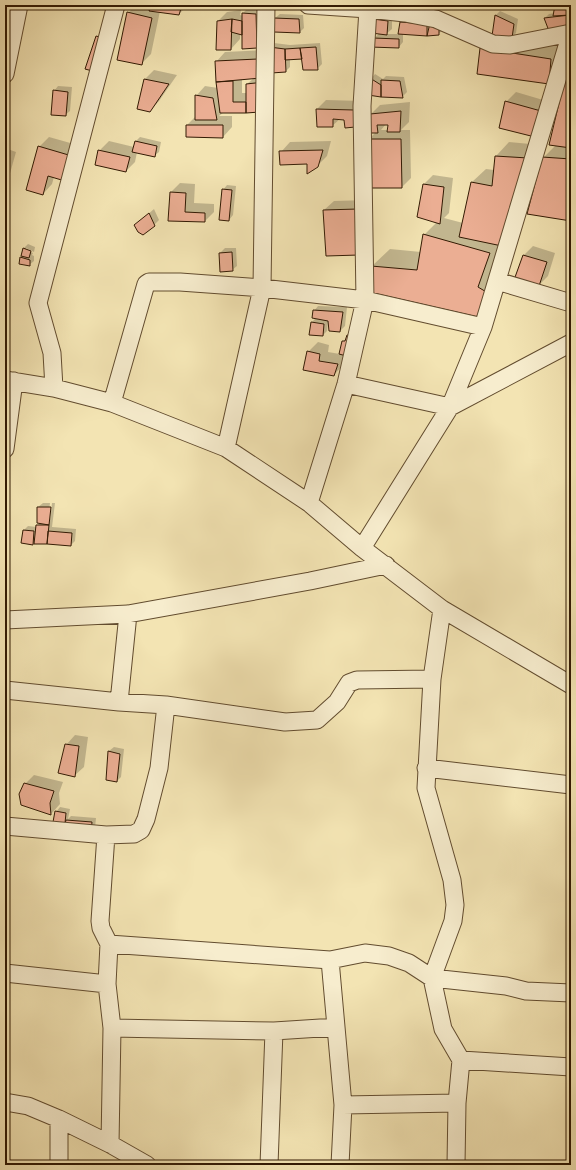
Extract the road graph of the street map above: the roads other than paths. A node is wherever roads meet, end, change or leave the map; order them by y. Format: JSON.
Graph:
{"nodes":[{"id":1,"x":19,"y":5,"type":"edge"},
{"id":2,"x":116,"y":5,"type":"edge"},
{"id":3,"x":266,"y":5,"type":"edge"},
{"id":4,"x":308,"y":5,"type":"edge"},
{"id":5,"x":368,"y":9,"type":"junction"},
{"id":6,"x":571,"y":33,"type":"edge"},
{"id":7,"x":5,"y":74,"type":"edge"},
{"id":8,"x":497,"y":281,"type":"junction"},
{"id":9,"x":262,"y":288,"type":"junction"},
{"id":10,"x":365,"y":300,"type":"junction"},
{"id":11,"x":571,"y":303,"type":"edge"},
{"id":12,"x":483,"y":327,"type":"junction"},
{"id":13,"x":571,"y":343,"type":"edge"},
{"id":14,"x":9,"y":380,"type":"edge"},
{"id":15,"x":346,"y":384,"type":"junction"},
{"id":16,"x":54,"y":388,"type":"junction"},
{"id":17,"x":112,"y":403,"type":"junction"},
{"id":18,"x":450,"y":407,"type":"junction"},
{"id":19,"x":226,"y":448,"type":"junction"},
{"id":20,"x":5,"y":449,"type":"edge"},
{"id":21,"x":309,"y":503,"type":"junction"},
{"id":22,"x":362,"y":548,"type":"junction"},
{"id":23,"x":386,"y":565,"type":"junction"},
{"id":24,"x":442,"y":609,"type":"junction"},
{"id":25,"x":128,"y":614,"type":"junction"},
{"id":26,"x":5,"y":620,"type":"edge"},
{"id":27,"x":432,"y":679,"type":"junction"},
{"id":28,"x":571,"y":685,"type":"edge"},
{"id":29,"x":5,"y":690,"type":"edge"},
{"id":30,"x":119,"y":702,"type":"junction"},
{"id":31,"x":166,"y":705,"type":"junction"},
{"id":32,"x":426,"y":768,"type":"junction"},
{"id":33,"x":571,"y":785,"type":"edge"},
{"id":34,"x":5,"y":826,"type":"edge"},
{"id":35,"x":106,"y":835,"type":"junction"},
{"id":36,"x":109,"y":944,"type":"junction"},
{"id":37,"x":330,"y":960,"type":"junction"},
{"id":38,"x":5,"y":973,"type":"edge"},
{"id":39,"x":432,"y":978,"type":"junction"},
{"id":40,"x":108,"y":984,"type":"junction"},
{"id":41,"x":571,"y":993,"type":"edge"},
{"id":42,"x":336,"y":1027,"type":"junction"},
{"id":43,"x":112,"y":1028,"type":"junction"},
{"id":44,"x":274,"y":1031,"type":"junction"},
{"id":45,"x":461,"y":1060,"type":"junction"},
{"id":46,"x":571,"y":1067,"type":"edge"},
{"id":47,"x":5,"y":1102,"type":"edge"},
{"id":48,"x":457,"y":1103,"type":"junction"},
{"id":49,"x":343,"y":1106,"type":"junction"},
{"id":50,"x":59,"y":1119,"type":"junction"},
{"id":51,"x":110,"y":1144,"type":"junction"},
{"id":52,"x":59,"y":1165,"type":"edge"},
{"id":53,"x":147,"y":1165,"type":"edge"},
{"id":54,"x":269,"y":1165,"type":"edge"},
{"id":55,"x":340,"y":1165,"type":"edge"},
{"id":56,"x":456,"y":1165,"type":"edge"}],
"edges":[{"from":1,"to":7,"type":"street"},
{"from":2,"to":16,"type":"street"},
{"from":3,"to":9,"type":"street"},
{"from":4,"to":5,"type":"street"},
{"from":5,"to":6,"type":"street"},
{"from":5,"to":10,"type":"street"},
{"from":6,"to":8,"type":"street"},
{"from":8,"to":11,"type":"street"},
{"from":8,"to":12,"type":"street"},
{"from":9,"to":10,"type":"street"},
{"from":9,"to":17,"type":"street"},
{"from":9,"to":19,"type":"street"},
{"from":10,"to":12,"type":"street"},
{"from":10,"to":15,"type":"street"},
{"from":12,"to":18,"type":"street"},
{"from":13,"to":18,"type":"street"},
{"from":14,"to":16,"type":"street"},
{"from":14,"to":20,"type":"street"},
{"from":15,"to":18,"type":"street"},
{"from":15,"to":21,"type":"street"},
{"from":16,"to":17,"type":"street"},
{"from":17,"to":19,"type":"street"},
{"from":18,"to":22,"type":"street"},
{"from":19,"to":21,"type":"street"},
{"from":21,"to":22,"type":"street"},
{"from":22,"to":23,"type":"street"},
{"from":23,"to":24,"type":"street"},
{"from":23,"to":25,"type":"street"},
{"from":24,"to":27,"type":"street"},
{"from":24,"to":28,"type":"street"},
{"from":25,"to":26,"type":"street"},
{"from":25,"to":30,"type":"street"},
{"from":27,"to":31,"type":"street"},
{"from":27,"to":32,"type":"street"},
{"from":29,"to":30,"type":"street"},
{"from":30,"to":31,"type":"street"},
{"from":31,"to":35,"type":"street"},
{"from":32,"to":33,"type":"street"},
{"from":32,"to":39,"type":"street"},
{"from":34,"to":35,"type":"street"},
{"from":35,"to":36,"type":"street"},
{"from":36,"to":37,"type":"street"},
{"from":36,"to":40,"type":"street"},
{"from":37,"to":39,"type":"street"},
{"from":37,"to":42,"type":"street"},
{"from":38,"to":40,"type":"street"},
{"from":39,"to":41,"type":"street"},
{"from":39,"to":45,"type":"street"},
{"from":40,"to":43,"type":"street"},
{"from":42,"to":44,"type":"street"},
{"from":42,"to":49,"type":"street"},
{"from":43,"to":44,"type":"street"},
{"from":43,"to":51,"type":"street"},
{"from":44,"to":54,"type":"street"},
{"from":45,"to":46,"type":"street"},
{"from":45,"to":48,"type":"street"},
{"from":47,"to":50,"type":"street"},
{"from":48,"to":49,"type":"street"},
{"from":48,"to":56,"type":"street"},
{"from":49,"to":55,"type":"street"},
{"from":50,"to":51,"type":"street"},
{"from":50,"to":52,"type":"street"},
{"from":51,"to":53,"type":"street"}]}
